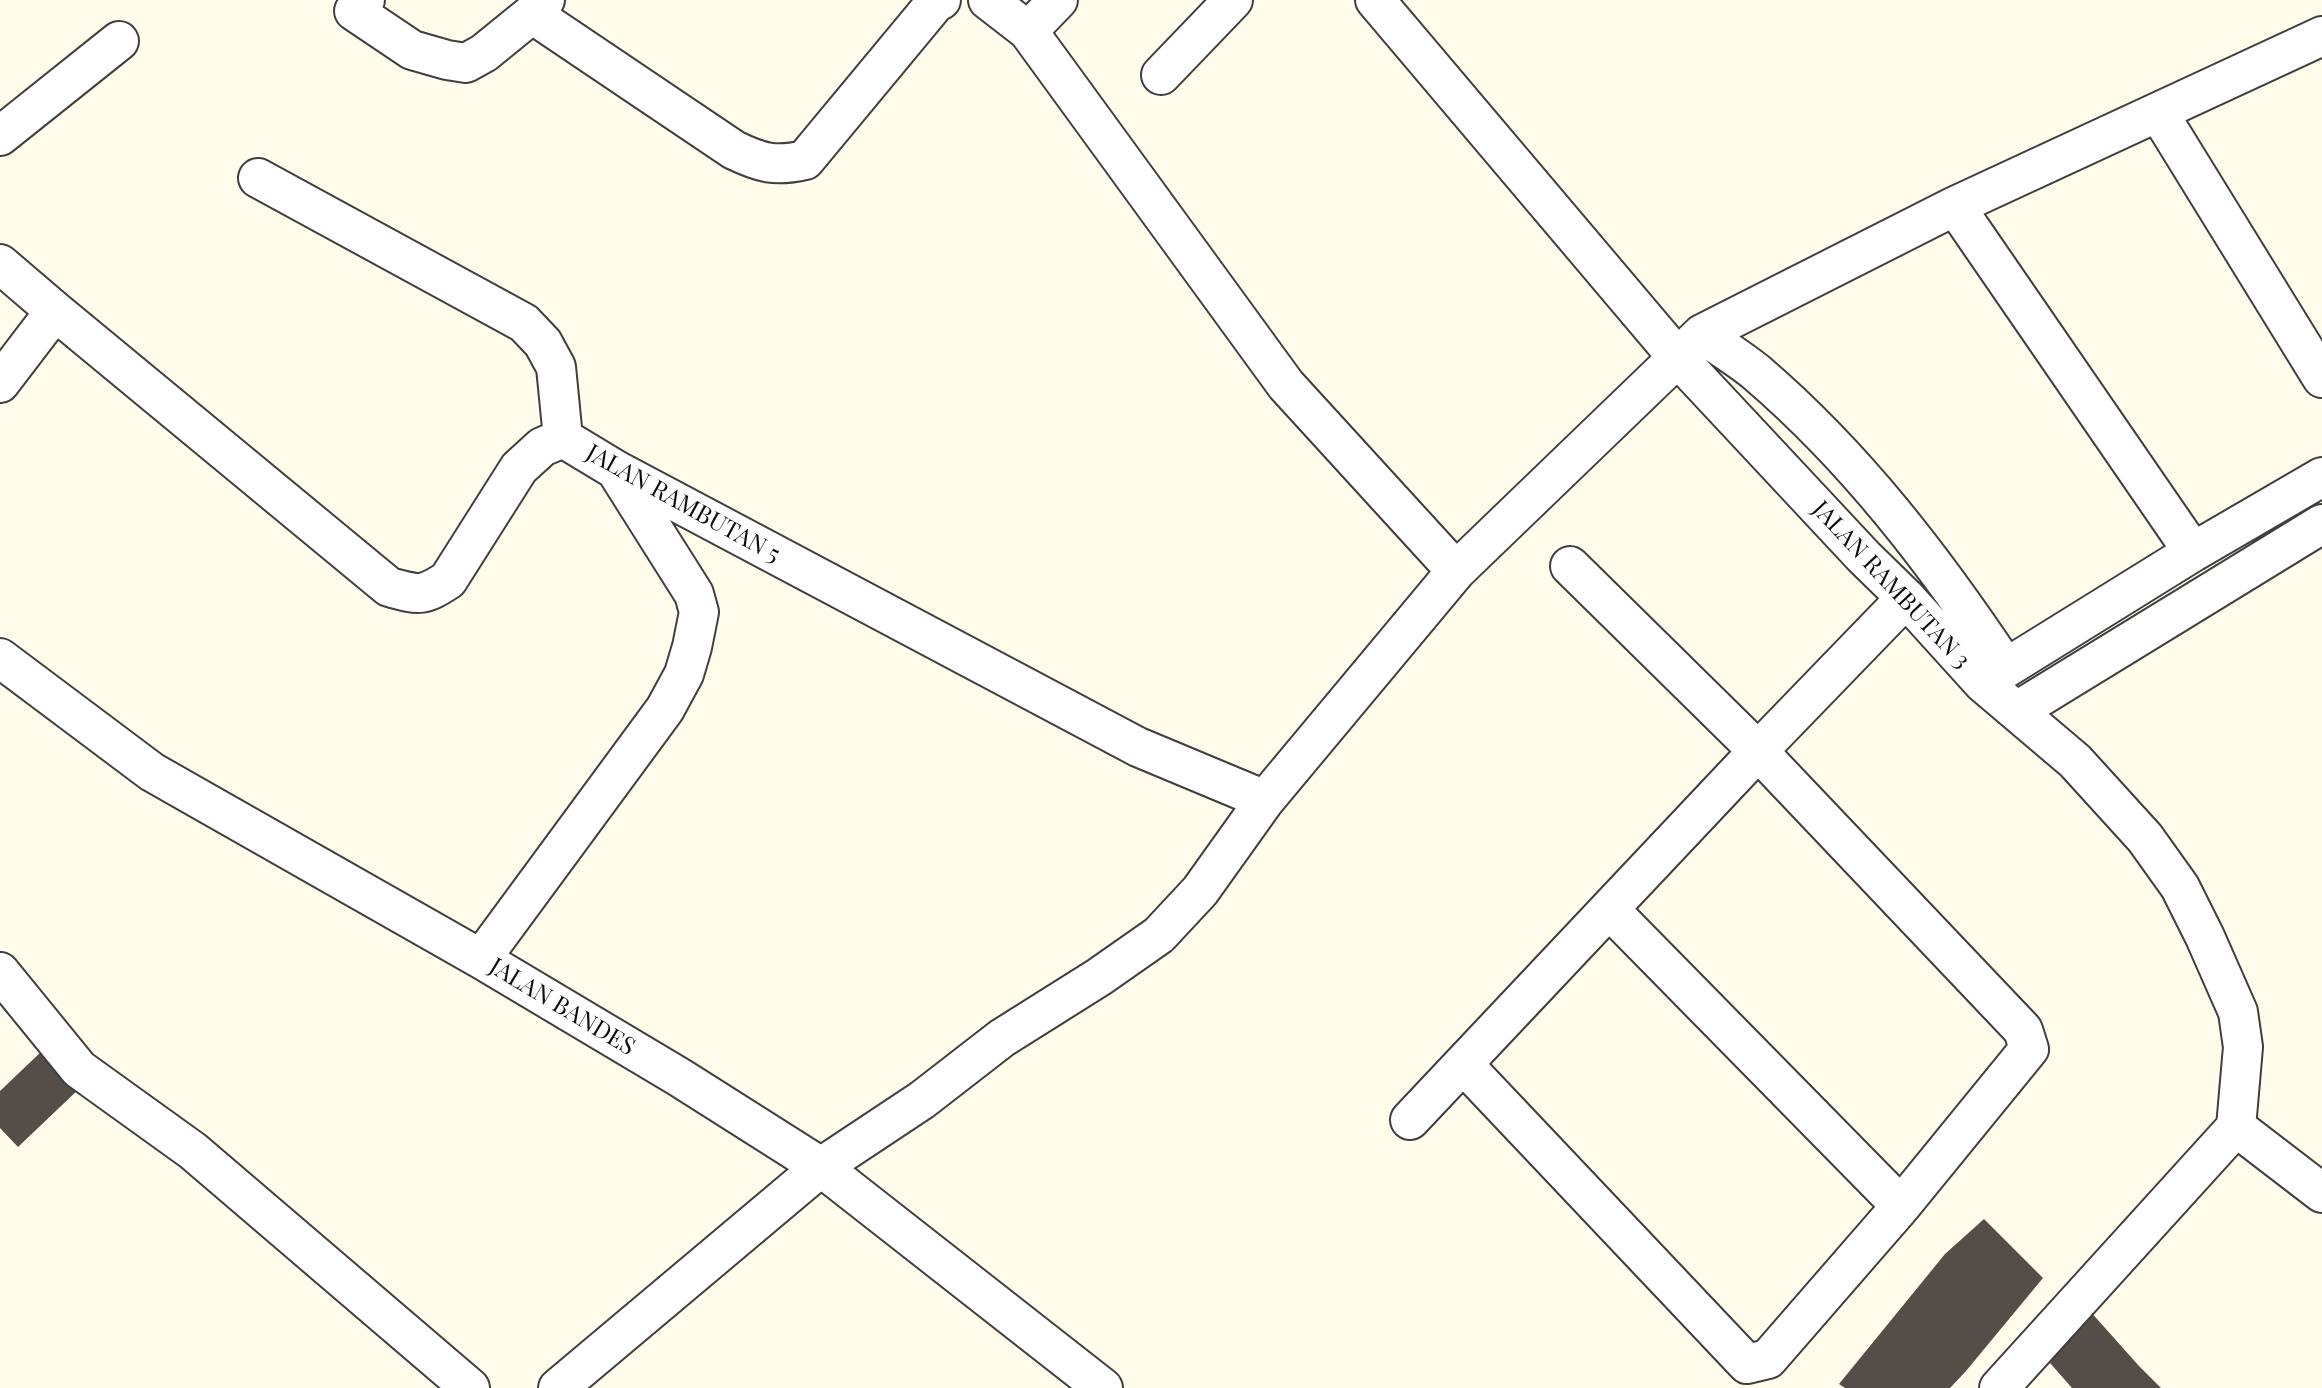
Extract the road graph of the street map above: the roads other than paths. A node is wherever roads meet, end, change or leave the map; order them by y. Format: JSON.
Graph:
{"nodes":[{"id":1,"x":941,"y":0,"type":"edge"},
{"id":2,"x":988,"y":0,"type":"edge"},
{"id":3,"x":1058,"y":0,"type":"edge"},
{"id":4,"x":1233,"y":0,"type":"edge"},
{"id":5,"x":1375,"y":0,"type":"edge"},
{"id":6,"x":360,"y":6,"type":"edge"},
{"id":7,"x":538,"y":7,"type":"edge"},
{"id":8,"x":1028,"y":31,"type":"junction"},
{"id":9,"x":2322,"y":36,"type":"edge"},
{"id":10,"x":119,"y":41,"type":"dead end"},
{"id":11,"x":1161,"y":75,"type":"dead end"},
{"id":12,"x":2158,"y":112,"type":"junction"},
{"id":13,"x":0,"y":136,"type":"edge"},
{"id":14,"x":258,"y":178,"type":"dead end"},
{"id":15,"x":1955,"y":206,"type":"junction"},
{"id":16,"x":0,"y":264,"type":"edge"},
{"id":17,"x":55,"y":311,"type":"junction"},
{"id":18,"x":1690,"y":346,"type":"junction"},
{"id":19,"x":2322,"y":378,"type":"edge"},
{"id":20,"x":0,"y":383,"type":"edge"},
{"id":21,"x":563,"y":438,"type":"junction"},
{"id":22,"x":616,"y":470,"type":"junction"},
{"id":23,"x":2322,"y":477,"type":"edge"},
{"id":24,"x":2322,"y":524,"type":"edge"},
{"id":25,"x":2193,"y":552,"type":"junction"},
{"id":26,"x":1570,"y":566,"type":"dead end"},
{"id":27,"x":1456,"y":571,"type":"junction"},
{"id":28,"x":1906,"y":598,"type":"junction"},
{"id":29,"x":0,"y":658,"type":"edge"},
{"id":30,"x":1994,"y":675,"type":"junction"},
{"id":31,"x":2017,"y":711,"type":"junction"},
{"id":32,"x":1758,"y":751,"type":"junction"},
{"id":33,"x":1265,"y":800,"type":"junction"},
{"id":34,"x":1609,"y":909,"type":"junction"},
{"id":35,"x":481,"y":959,"type":"junction"},
{"id":36,"x":0,"y":972,"type":"edge"},
{"id":37,"x":1463,"y":1064,"type":"junction"},
{"id":38,"x":1410,"y":1120,"type":"dead end"},
{"id":39,"x":2236,"y":1127,"type":"junction"},
{"id":40,"x":821,"y":1167,"type":"junction"},
{"id":41,"x":2322,"y":1193,"type":"edge"},
{"id":42,"x":1901,"y":1206,"type":"junction"},
{"id":43,"x":2013,"y":1383,"type":"edge"},
{"id":44,"x":470,"y":1388,"type":"edge"},
{"id":45,"x":558,"y":1388,"type":"edge"},
{"id":46,"x":1103,"y":1388,"type":"edge"}],
"edges":[{"from":1,"to":7,"type":"street"},
{"from":2,"to":8,"type":"street"},
{"from":3,"to":8,"type":"street"},
{"from":4,"to":11,"type":"street"},
{"from":5,"to":18,"type":"street","name":"JALAN RAMBUTAN 3"},
{"from":6,"to":7,"type":"street"},
{"from":8,"to":27,"type":"street"},
{"from":9,"to":12,"type":"street"},
{"from":10,"to":13,"type":"street"},
{"from":12,"to":15,"type":"street"},
{"from":12,"to":19,"type":"street"},
{"from":14,"to":21,"type":"street"},
{"from":15,"to":18,"type":"street"},
{"from":15,"to":25,"type":"street"},
{"from":16,"to":17,"type":"street","name":"JALAN RAMBUTAN 5"},
{"from":17,"to":20,"type":"street"},
{"from":17,"to":21,"type":"street","name":"JALAN RAMBUTAN 5"},
{"from":18,"to":27,"type":"street"},
{"from":18,"to":28,"type":"street","name":"JALAN RAMBUTAN 3"},
{"from":18,"to":30,"type":"street"},
{"from":21,"to":22,"type":"street","name":"JALAN RAMBUTAN 5"},
{"from":22,"to":33,"type":"street","name":"JALAN RAMBUTAN 5"},
{"from":22,"to":35,"type":"street"},
{"from":23,"to":25,"type":"street"},
{"from":24,"to":31,"type":"street"},
{"from":25,"to":30,"type":"street"},
{"from":26,"to":32,"type":"street"},
{"from":27,"to":33,"type":"street"},
{"from":28,"to":30,"type":"street","name":"JALAN RAMBUTAN 3"},
{"from":28,"to":32,"type":"street"},
{"from":29,"to":35,"type":"street","name":"JALAN BANDES"},
{"from":30,"to":31,"type":"street","name":"JALAN RAMBUTAN 3"},
{"from":31,"to":39,"type":"street","name":"JALAN RAMBUTAN 3"},
{"from":32,"to":34,"type":"street"},
{"from":32,"to":42,"type":"street"},
{"from":33,"to":40,"type":"street"},
{"from":34,"to":37,"type":"street"},
{"from":34,"to":42,"type":"street"},
{"from":35,"to":40,"type":"street","name":"JALAN BANDES"},
{"from":36,"to":44,"type":"street"},
{"from":37,"to":38,"type":"street"},
{"from":37,"to":42,"type":"street"},
{"from":39,"to":41,"type":"street"},
{"from":39,"to":43,"type":"street"},
{"from":40,"to":45,"type":"street"},
{"from":40,"to":46,"type":"street","name":"JALAN BANDES"}]}
